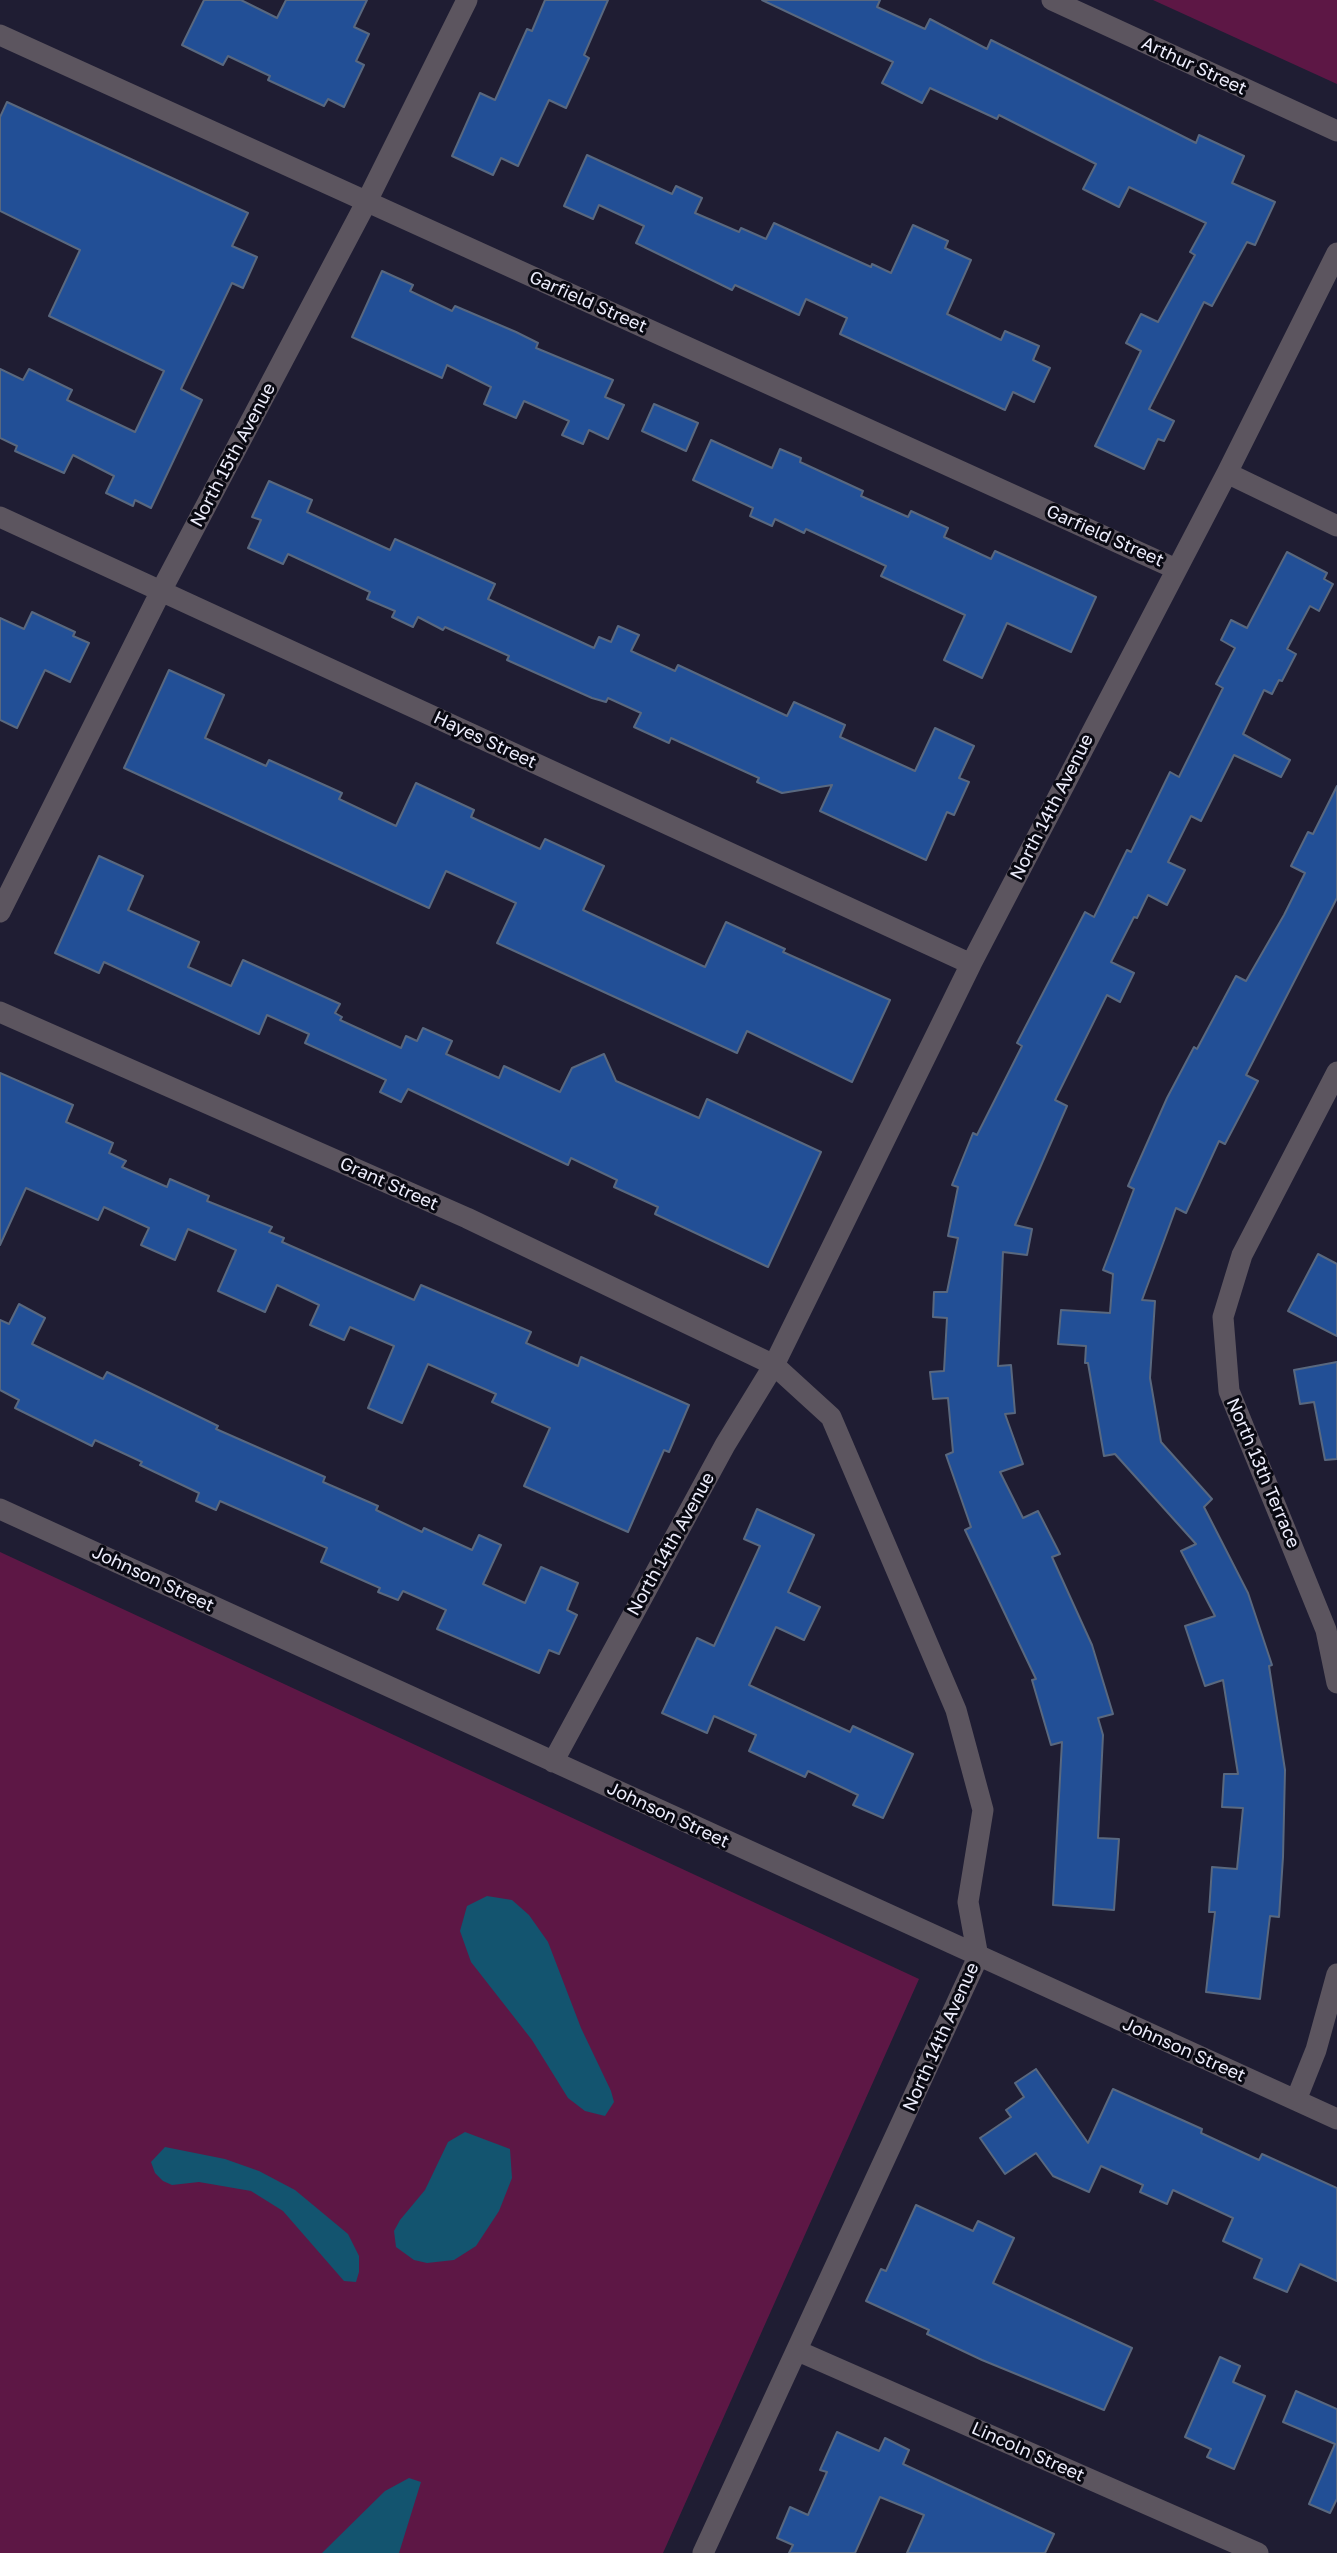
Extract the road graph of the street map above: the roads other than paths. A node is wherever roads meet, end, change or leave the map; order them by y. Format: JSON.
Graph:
{"nodes":[{"id":1,"x":467,"y":0,"type":"edge"},
{"id":2,"x":1052,"y":0,"type":"edge"},
{"id":3,"x":0,"y":35,"type":"edge"},
{"id":4,"x":1337,"y":131,"type":"edge"},
{"id":5,"x":367,"y":201,"type":"junction"},
{"id":6,"x":1337,"y":253,"type":"edge"},
{"id":7,"x":1227,"y":473,"type":"junction"},
{"id":8,"x":0,"y":517,"type":"edge"},
{"id":9,"x":1337,"y":526,"type":"edge"},
{"id":10,"x":1176,"y":569,"type":"junction"},
{"id":11,"x":161,"y":591,"type":"junction"},
{"id":12,"x":0,"y":912,"type":"edge"},
{"id":13,"x":971,"y":964,"type":"junction"},
{"id":14,"x":0,"y":1012,"type":"edge"},
{"id":15,"x":1337,"y":1072,"type":"edge"},
{"id":16,"x":774,"y":1366,"type":"junction"},
{"id":17,"x":0,"y":1509,"type":"edge"},
{"id":18,"x":1337,"y":1683,"type":"edge"},
{"id":19,"x":553,"y":1762,"type":"junction"},
{"id":20,"x":978,"y":1957,"type":"junction"},
{"id":21,"x":1337,"y":1974,"type":"edge"},
{"id":22,"x":1296,"y":2100,"type":"junction"},
{"id":23,"x":1337,"y":2119,"type":"edge"},
{"id":24,"x":798,"y":2351,"type":"junction"},
{"id":25,"x":703,"y":2553,"type":"edge"},
{"id":26,"x":1258,"y":2553,"type":"edge"}],
"edges":[{"from":1,"to":5,"type":"street","name":"North 15th Avenue"},
{"from":2,"to":4,"type":"street","name":"Arthur Street"},
{"from":3,"to":5,"type":"street","name":"Garfield Street"},
{"from":5,"to":10,"type":"street","name":"Garfield Street"},
{"from":5,"to":11,"type":"street","name":"North 15th Avenue"},
{"from":6,"to":7,"type":"street","name":"North 14th Avenue"},
{"from":7,"to":9,"type":"street"},
{"from":7,"to":10,"type":"street","name":"North 14th Avenue"},
{"from":8,"to":11,"type":"street","name":"Hayes Street"},
{"from":10,"to":13,"type":"street","name":"North 14th Avenue"},
{"from":11,"to":12,"type":"street","name":"North 15th Avenue"},
{"from":11,"to":13,"type":"street","name":"Hayes Street"},
{"from":13,"to":16,"type":"street","name":"North 14th Avenue"},
{"from":14,"to":16,"type":"street","name":"Grant Street"},
{"from":15,"to":18,"type":"street","name":"North 13th Terrace"},
{"from":16,"to":19,"type":"street","name":"North 14th Avenue"},
{"from":16,"to":20,"type":"street","name":"North 14th Avenue"},
{"from":17,"to":19,"type":"street","name":"Johnson Street"},
{"from":19,"to":20,"type":"street","name":"Johnson Street"},
{"from":20,"to":22,"type":"street","name":"Johnson Street"},
{"from":20,"to":24,"type":"street","name":"North 14th Avenue"},
{"from":21,"to":22,"type":"street"},
{"from":22,"to":23,"type":"street","name":"Johnson Street"},
{"from":24,"to":25,"type":"street","name":"North 14th Avenue"},
{"from":24,"to":26,"type":"street","name":"Lincoln Street"}]}
